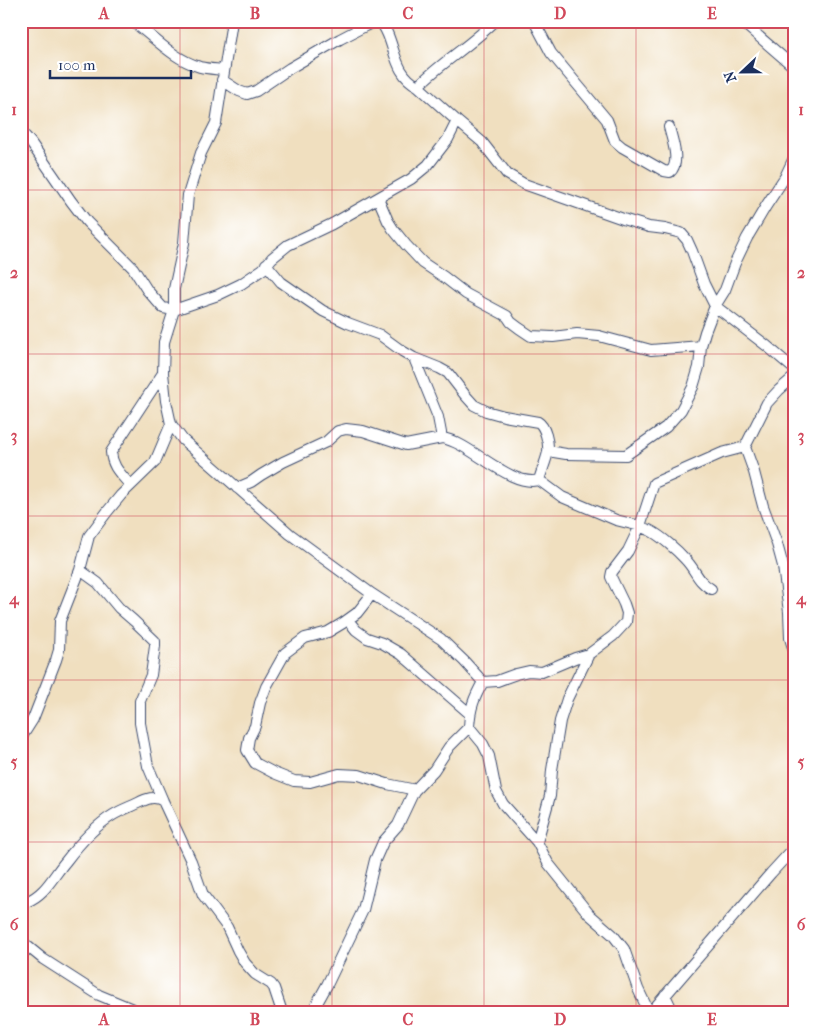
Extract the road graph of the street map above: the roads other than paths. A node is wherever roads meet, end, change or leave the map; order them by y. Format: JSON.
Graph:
{"nodes":[{"id":1,"x":132,"y":21,"type":"edge"},
{"id":2,"x":232,"y":21,"type":"edge"},
{"id":3,"x":378,"y":21,"type":"edge"},
{"id":4,"x":495,"y":21,"type":"edge"},
{"id":5,"x":534,"y":21,"type":"edge"},
{"id":6,"x":741,"y":21,"type":"edge"},
{"id":7,"x":794,"y":67,"type":"edge"},
{"id":8,"x":223,"y":75,"type":"junction"},
{"id":9,"x":418,"y":86,"type":"junction"},
{"id":10,"x":457,"y":121,"type":"junction"},
{"id":11,"x":669,"y":127,"type":"dead end"},
{"id":12,"x":21,"y":134,"type":"edge"},
{"id":13,"x":794,"y":158,"type":"edge"},
{"id":14,"x":378,"y":198,"type":"junction"},
{"id":15,"x":266,"y":264,"type":"junction"},
{"id":16,"x":715,"y":306,"type":"junction"},
{"id":17,"x":174,"y":310,"type":"junction"},
{"id":18,"x":701,"y":346,"type":"junction"},
{"id":19,"x":414,"y":358,"type":"junction"},
{"id":20,"x":794,"y":370,"type":"edge"},
{"id":21,"x":163,"y":373,"type":"junction"},
{"id":22,"x":794,"y":377,"type":"edge"},
{"id":23,"x":171,"y":424,"type":"junction"},
{"id":24,"x":442,"y":438,"type":"junction"},
{"id":25,"x":745,"y":447,"type":"junction"},
{"id":26,"x":548,"y":451,"type":"junction"},
{"id":27,"x":539,"y":480,"type":"junction"},
{"id":28,"x":130,"y":485,"type":"junction"},
{"id":29,"x":237,"y":488,"type":"junction"},
{"id":30,"x":640,"y":526,"type":"junction"},
{"id":31,"x":80,"y":570,"type":"junction"},
{"id":32,"x":711,"y":589,"type":"dead end"},
{"id":33,"x":372,"y":594,"type":"junction"},
{"id":34,"x":348,"y":620,"type":"junction"},
{"id":35,"x":794,"y":651,"type":"edge"},
{"id":36,"x":590,"y":654,"type":"junction"},
{"id":37,"x":484,"y":682,"type":"junction"},
{"id":38,"x":469,"y":712,"type":"junction"},
{"id":39,"x":469,"y":726,"type":"junction"},
{"id":40,"x":21,"y":738,"type":"edge"},
{"id":41,"x":414,"y":791,"type":"junction"},
{"id":42,"x":163,"y":801,"type":"junction"},
{"id":43,"x":537,"y":842,"type":"junction"},
{"id":44,"x":792,"y":854,"type":"edge"},
{"id":45,"x":21,"y":898,"type":"edge"},
{"id":46,"x":21,"y":940,"type":"edge"},
{"id":47,"x":665,"y":995,"type":"junction"},
{"id":48,"x":140,"y":1012,"type":"edge"},
{"id":49,"x":282,"y":1012,"type":"edge"},
{"id":50,"x":312,"y":1012,"type":"edge"},
{"id":51,"x":650,"y":1012,"type":"edge"},
{"id":52,"x":673,"y":1012,"type":"edge"}],
"edges":[{"from":1,"to":8,"type":"street"},
{"from":2,"to":8,"type":"street"},
{"from":3,"to":8,"type":"street"},
{"from":3,"to":9,"type":"street"},
{"from":4,"to":9,"type":"street"},
{"from":5,"to":11,"type":"street"},
{"from":6,"to":7,"type":"street"},
{"from":8,"to":17,"type":"street"},
{"from":9,"to":10,"type":"street"},
{"from":10,"to":14,"type":"street"},
{"from":10,"to":16,"type":"street"},
{"from":12,"to":17,"type":"street"},
{"from":13,"to":16,"type":"street"},
{"from":14,"to":15,"type":"street"},
{"from":14,"to":18,"type":"street"},
{"from":15,"to":17,"type":"street"},
{"from":15,"to":19,"type":"street"},
{"from":16,"to":18,"type":"street"},
{"from":16,"to":20,"type":"street"},
{"from":17,"to":21,"type":"street"},
{"from":18,"to":26,"type":"street"},
{"from":19,"to":24,"type":"street"},
{"from":19,"to":26,"type":"street"},
{"from":21,"to":23,"type":"street"},
{"from":21,"to":28,"type":"street"},
{"from":22,"to":25,"type":"street"},
{"from":23,"to":28,"type":"street"},
{"from":23,"to":29,"type":"street"},
{"from":24,"to":27,"type":"street"},
{"from":24,"to":29,"type":"street"},
{"from":25,"to":30,"type":"street"},
{"from":25,"to":35,"type":"street"},
{"from":26,"to":27,"type":"street"},
{"from":27,"to":30,"type":"street"},
{"from":28,"to":31,"type":"street"},
{"from":29,"to":33,"type":"street"},
{"from":30,"to":32,"type":"street"},
{"from":30,"to":36,"type":"street"},
{"from":31,"to":40,"type":"street"},
{"from":31,"to":42,"type":"street"},
{"from":33,"to":34,"type":"street"},
{"from":33,"to":37,"type":"street"},
{"from":34,"to":38,"type":"street"},
{"from":34,"to":41,"type":"street"},
{"from":36,"to":37,"type":"street"},
{"from":36,"to":43,"type":"street"},
{"from":37,"to":38,"type":"street"},
{"from":38,"to":39,"type":"street"},
{"from":39,"to":41,"type":"street"},
{"from":39,"to":43,"type":"street"},
{"from":41,"to":50,"type":"street"},
{"from":42,"to":45,"type":"street"},
{"from":42,"to":49,"type":"street"},
{"from":43,"to":51,"type":"street"},
{"from":44,"to":47,"type":"street"},
{"from":46,"to":48,"type":"street"},
{"from":47,"to":51,"type":"street"},
{"from":47,"to":52,"type":"street"}]}
